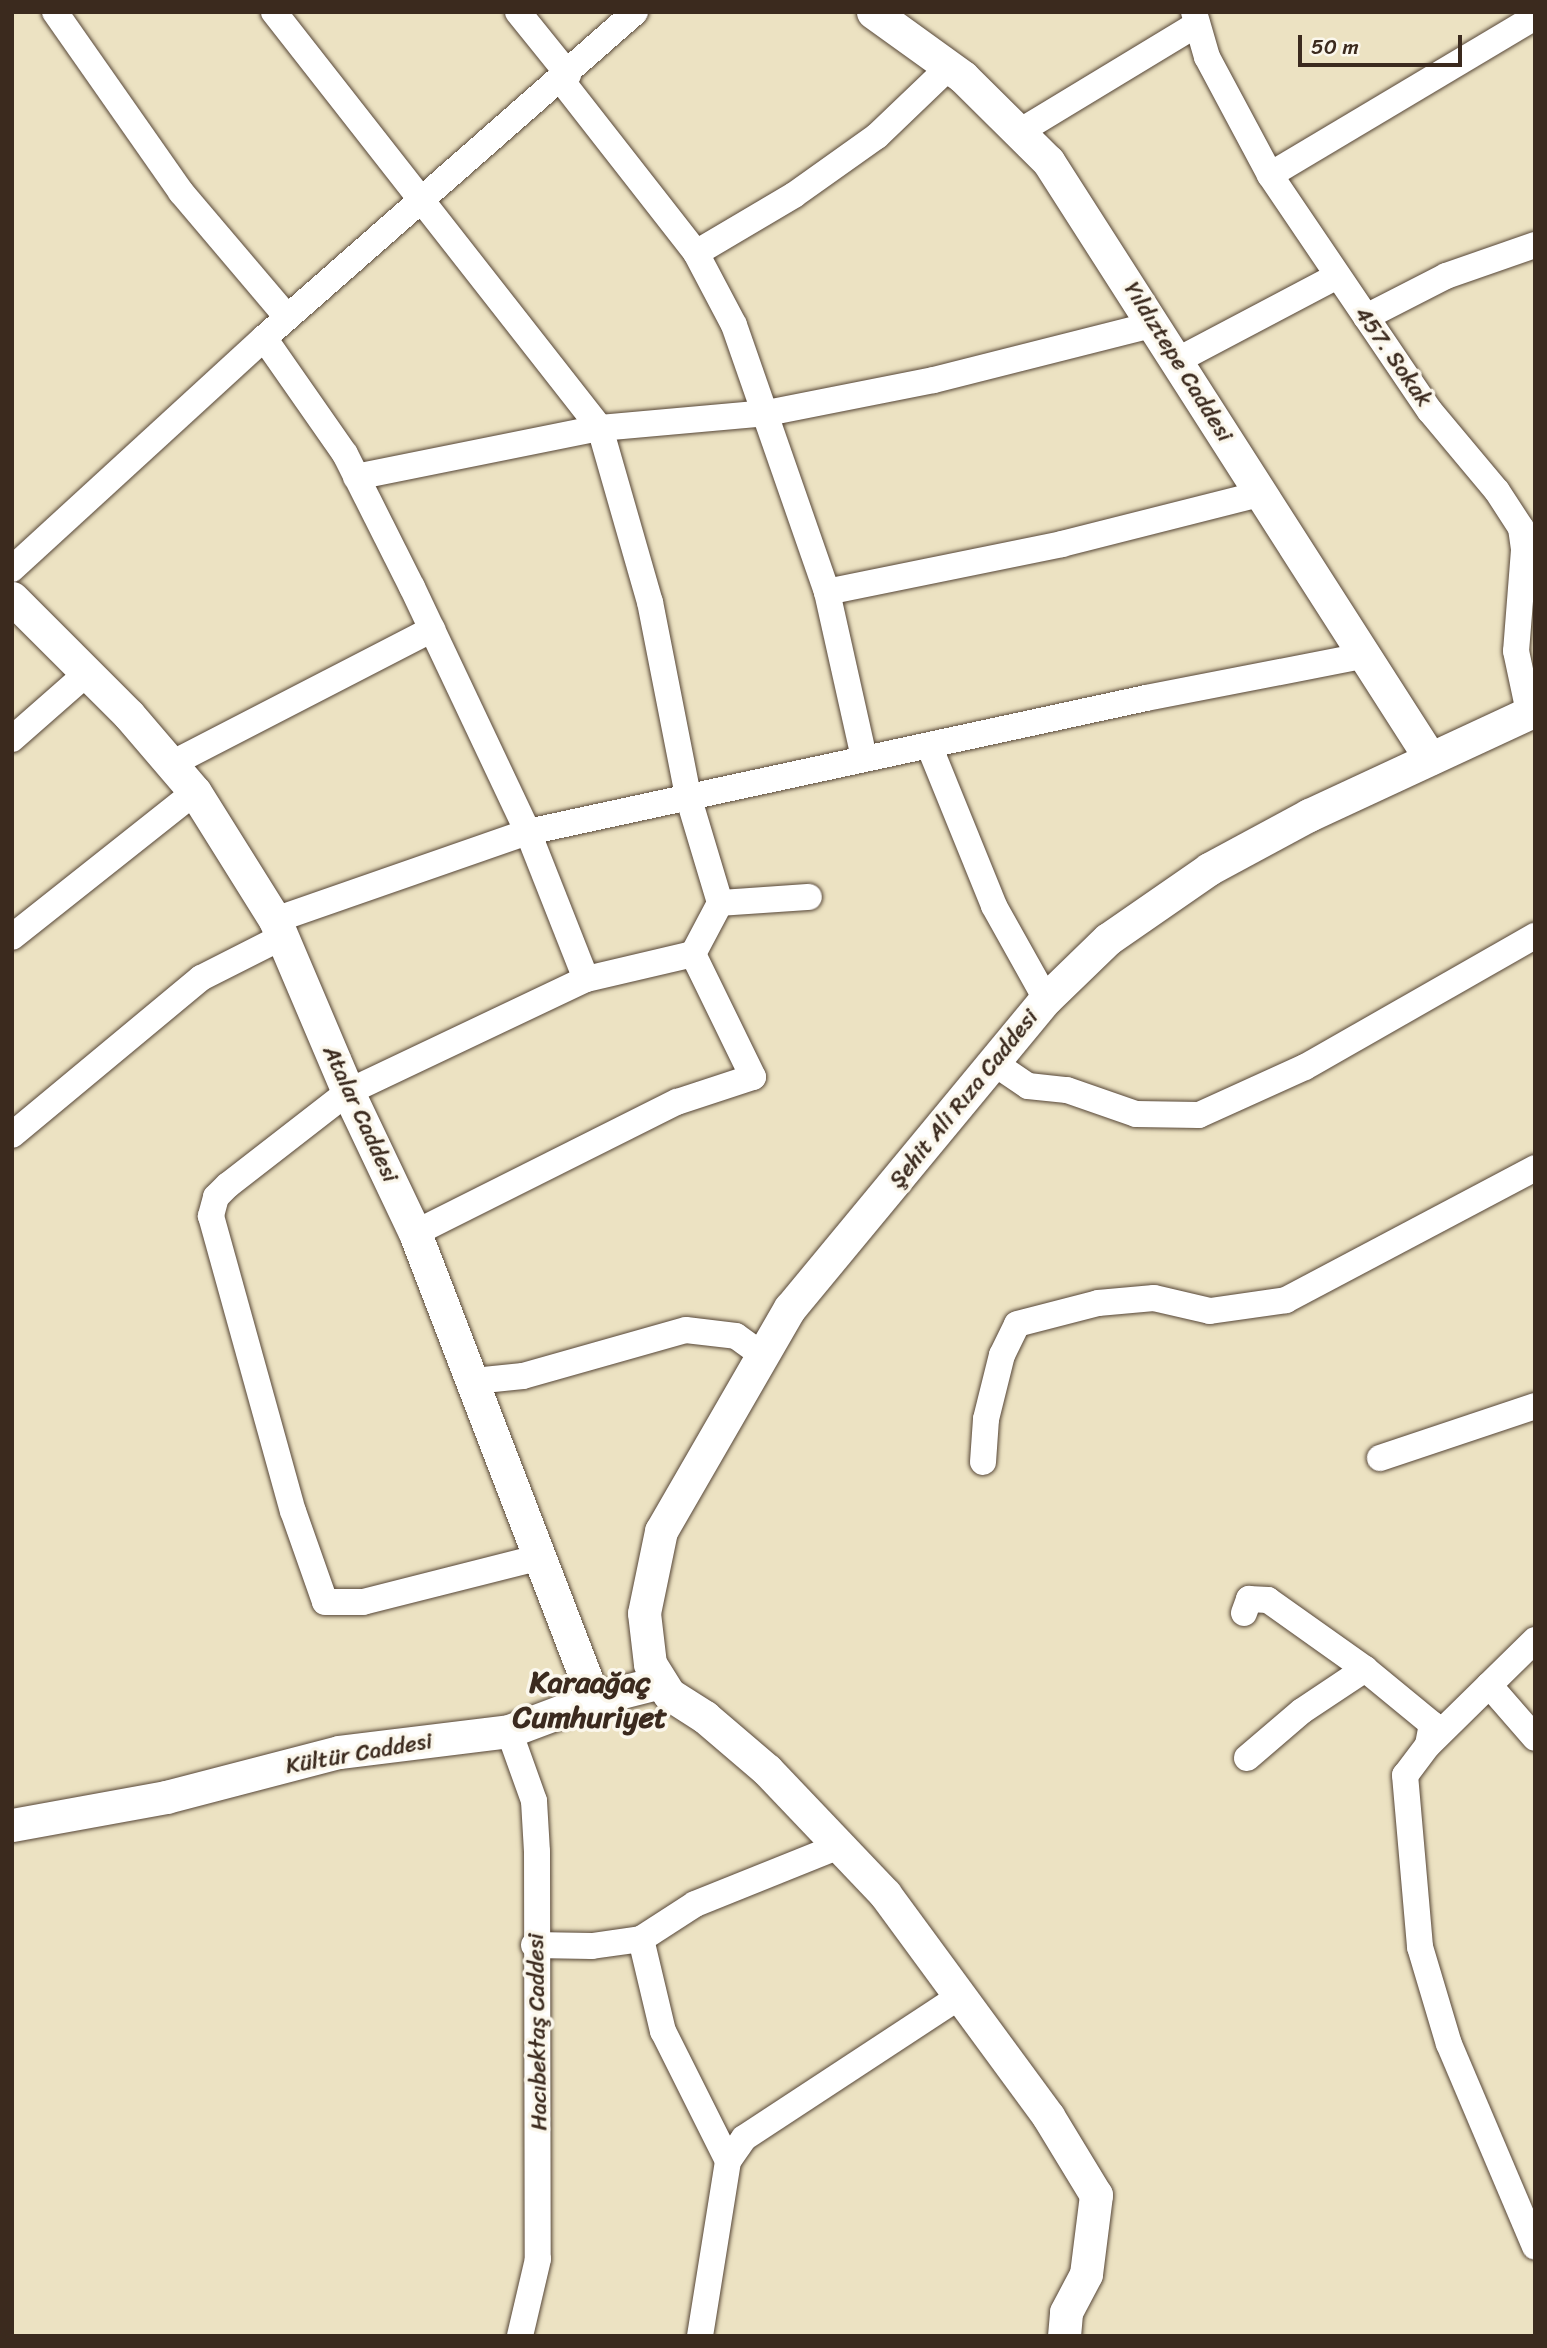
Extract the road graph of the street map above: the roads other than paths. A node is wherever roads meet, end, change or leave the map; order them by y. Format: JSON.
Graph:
{"nodes":[{"id":1,"x":55,"y":12,"type":"edge"},
{"id":2,"x":274,"y":12,"type":"edge"},
{"id":3,"x":518,"y":12,"type":"edge"},
{"id":4,"x":635,"y":12,"type":"edge"},
{"id":5,"x":873,"y":12,"type":"edge"},
{"id":6,"x":1535,"y":17,"type":"edge"},
{"id":7,"x":1195,"y":18,"type":"edge"},
{"id":8,"x":949,"y":67,"type":"junction"},
{"id":9,"x":564,"y":77,"type":"junction"},
{"id":10,"x":1019,"y":132,"type":"junction"},
{"id":11,"x":1270,"y":175,"type":"junction"},
{"id":12,"x":424,"y":200,"type":"junction"},
{"id":13,"x":1535,"y":245,"type":"edge"},
{"id":14,"x":696,"y":253,"type":"junction"},
{"id":15,"x":1337,"y":276,"type":"junction"},
{"id":16,"x":288,"y":317,"type":"junction"},
{"id":17,"x":1366,"y":317,"type":"junction"},
{"id":18,"x":1155,"y":324,"type":"junction"},
{"id":19,"x":264,"y":338,"type":"junction"},
{"id":20,"x":1178,"y":360,"type":"junction"},
{"id":21,"x":767,"y":413,"type":"junction"},
{"id":22,"x":600,"y":428,"type":"junction"},
{"id":23,"x":356,"y":477,"type":"junction"},
{"id":24,"x":1260,"y":494,"type":"junction"},
{"id":25,"x":12,"y":569,"type":"edge"},
{"id":26,"x":827,"y":592,"type":"junction"},
{"id":27,"x":12,"y":598,"type":"edge"},
{"id":28,"x":432,"y":629,"type":"junction"},
{"id":29,"x":1367,"y":655,"type":"junction"},
{"id":30,"x":87,"y":673,"type":"junction"},
{"id":31,"x":1532,"y":711,"type":"edge"},
{"id":32,"x":12,"y":739,"type":"edge"},
{"id":33,"x":930,"y":748,"type":"junction"},
{"id":34,"x":864,"y":758,"type":"junction"},
{"id":35,"x":1430,"y":758,"type":"junction"},
{"id":36,"x":171,"y":764,"type":"junction"},
{"id":37,"x":195,"y":792,"type":"junction"},
{"id":38,"x":688,"y":796,"type":"junction"},
{"id":39,"x":528,"y":832,"type":"junction"},
{"id":40,"x":809,"y":897,"type":"dead end"},
{"id":41,"x":720,"y":903,"type":"junction"},
{"id":42,"x":278,"y":929,"type":"junction"},
{"id":43,"x":1535,"y":936,"type":"edge"},
{"id":44,"x":12,"y":937,"type":"edge"},
{"id":45,"x":693,"y":954,"type":"junction"},
{"id":46,"x":586,"y":979,"type":"junction"},
{"id":47,"x":1046,"y":999,"type":"junction"},
{"id":48,"x":994,"y":1063,"type":"junction"},
{"id":49,"x":348,"y":1091,"type":"junction"},
{"id":50,"x":12,"y":1135,"type":"edge"},
{"id":51,"x":1535,"y":1168,"type":"edge"},
{"id":52,"x":415,"y":1233,"type":"junction"},
{"id":53,"x":762,"y":1355,"type":"junction"},
{"id":54,"x":474,"y":1381,"type":"junction"},
{"id":55,"x":1535,"y":1406,"type":"edge"},
{"id":56,"x":1380,"y":1458,"type":"dead end"},
{"id":57,"x":983,"y":1462,"type":"dead end"},
{"id":58,"x":541,"y":1557,"type":"junction"},
{"id":59,"x":1244,"y":1612,"type":"dead end"},
{"id":60,"x":1535,"y":1640,"type":"edge"},
{"id":61,"x":1365,"y":1670,"type":"junction"},
{"id":62,"x":1489,"y":1685,"type":"junction"},
{"id":63,"x":665,"y":1688,"type":"junction"},
{"id":64,"x":594,"y":1699,"type":"junction"},
{"id":65,"x":509,"y":1731,"type":"junction"},
{"id":66,"x":1535,"y":1738,"type":"edge"},
{"id":67,"x":1428,"y":1745,"type":"junction"},
{"id":68,"x":1247,"y":1758,"type":"dead end"},
{"id":69,"x":12,"y":1825,"type":"edge"},
{"id":70,"x":842,"y":1845,"type":"junction"},
{"id":71,"x":641,"y":1938,"type":"junction"},
{"id":72,"x":534,"y":1945,"type":"junction"},
{"id":73,"x":962,"y":1996,"type":"junction"},
{"id":74,"x":727,"y":2161,"type":"junction"},
{"id":75,"x":1535,"y":2247,"type":"edge"},
{"id":76,"x":520,"y":2336,"type":"edge"},
{"id":77,"x":701,"y":2336,"type":"edge"},
{"id":78,"x":1064,"y":2336,"type":"edge"}],
"edges":[{"from":1,"to":16,"type":"street"},
{"from":2,"to":12,"type":"street"},
{"from":3,"to":9,"type":"street"},
{"from":4,"to":9,"type":"street"},
{"from":5,"to":8,"type":"street","name":"Yıldıztepe Caddesi"},
{"from":6,"to":11,"type":"street"},
{"from":7,"to":10,"type":"street"},
{"from":7,"to":11,"type":"street","name":"457. Sokak"},
{"from":8,"to":10,"type":"street","name":"Yıldıztepe Caddesi"},
{"from":8,"to":14,"type":"street"},
{"from":9,"to":12,"type":"street"},
{"from":9,"to":14,"type":"street"},
{"from":10,"to":18,"type":"street","name":"Yıldıztepe Caddesi"},
{"from":11,"to":15,"type":"street","name":"457. Sokak"},
{"from":12,"to":16,"type":"street"},
{"from":12,"to":22,"type":"street"},
{"from":13,"to":17,"type":"street"},
{"from":14,"to":21,"type":"street"},
{"from":15,"to":17,"type":"street","name":"457. Sokak"},
{"from":15,"to":20,"type":"street"},
{"from":16,"to":19,"type":"street"},
{"from":17,"to":31,"type":"street","name":"457. Sokak"},
{"from":18,"to":20,"type":"street","name":"Yıldıztepe Caddesi"},
{"from":18,"to":21,"type":"street"},
{"from":19,"to":23,"type":"street"},
{"from":19,"to":25,"type":"street"},
{"from":20,"to":24,"type":"street","name":"Yıldıztepe Caddesi"},
{"from":21,"to":22,"type":"street"},
{"from":21,"to":26,"type":"street"},
{"from":22,"to":23,"type":"street"},
{"from":22,"to":38,"type":"street"},
{"from":23,"to":28,"type":"street"},
{"from":24,"to":26,"type":"street"},
{"from":24,"to":29,"type":"street","name":"Yıldıztepe Caddesi"},
{"from":26,"to":34,"type":"street"},
{"from":27,"to":30,"type":"street","name":"Atalar Caddesi"},
{"from":28,"to":36,"type":"street"},
{"from":28,"to":39,"type":"street"},
{"from":29,"to":33,"type":"street"},
{"from":29,"to":35,"type":"street","name":"Yıldıztepe Caddesi"},
{"from":30,"to":32,"type":"street"},
{"from":30,"to":36,"type":"street","name":"Atalar Caddesi"},
{"from":31,"to":35,"type":"street","name":"Şehit Ali Rıza Caddesi"},
{"from":33,"to":34,"type":"street"},
{"from":33,"to":47,"type":"street"},
{"from":34,"to":38,"type":"street"},
{"from":35,"to":47,"type":"street","name":"Şehit Ali Rıza Caddesi"},
{"from":36,"to":37,"type":"street","name":"Atalar Caddesi"},
{"from":37,"to":42,"type":"street","name":"Atalar Caddesi"},
{"from":37,"to":44,"type":"street"},
{"from":38,"to":39,"type":"street"},
{"from":38,"to":41,"type":"street"},
{"from":39,"to":42,"type":"street"},
{"from":39,"to":46,"type":"street"},
{"from":40,"to":41,"type":"street"},
{"from":41,"to":45,"type":"street"},
{"from":42,"to":49,"type":"street","name":"Atalar Caddesi"},
{"from":42,"to":50,"type":"street"},
{"from":43,"to":48,"type":"street"},
{"from":45,"to":46,"type":"street"},
{"from":45,"to":52,"type":"street"},
{"from":46,"to":49,"type":"street"},
{"from":47,"to":48,"type":"street","name":"Şehit Ali Rıza Caddesi"},
{"from":48,"to":53,"type":"street","name":"Şehit Ali Rıza Caddesi"},
{"from":49,"to":52,"type":"street","name":"Atalar Caddesi"},
{"from":49,"to":58,"type":"street"},
{"from":51,"to":57,"type":"street"},
{"from":52,"to":54,"type":"street","name":"Atalar Caddesi"},
{"from":53,"to":54,"type":"street"},
{"from":53,"to":63,"type":"street","name":"Şehit Ali Rıza Caddesi"},
{"from":54,"to":58,"type":"street","name":"Atalar Caddesi"},
{"from":55,"to":56,"type":"street"},
{"from":58,"to":64,"type":"street","name":"Atalar Caddesi"},
{"from":59,"to":61,"type":"street"},
{"from":60,"to":62,"type":"street"},
{"from":61,"to":67,"type":"street"},
{"from":61,"to":68,"type":"street"},
{"from":62,"to":66,"type":"street"},
{"from":62,"to":67,"type":"street"},
{"from":63,"to":64,"type":"street","name":"Kültür Caddesi"},
{"from":63,"to":70,"type":"street"},
{"from":64,"to":65,"type":"street","name":"Kültür Caddesi"},
{"from":65,"to":69,"type":"street","name":"Kültür Caddesi"},
{"from":65,"to":72,"type":"street","name":"Hacıbektaş Caddesi"},
{"from":67,"to":75,"type":"street"},
{"from":70,"to":71,"type":"street"},
{"from":70,"to":73,"type":"street"},
{"from":71,"to":72,"type":"street"},
{"from":71,"to":74,"type":"street"},
{"from":72,"to":76,"type":"street","name":"Hacıbektaş Caddesi"},
{"from":73,"to":74,"type":"street"},
{"from":73,"to":78,"type":"street"},
{"from":74,"to":77,"type":"street"}]}
